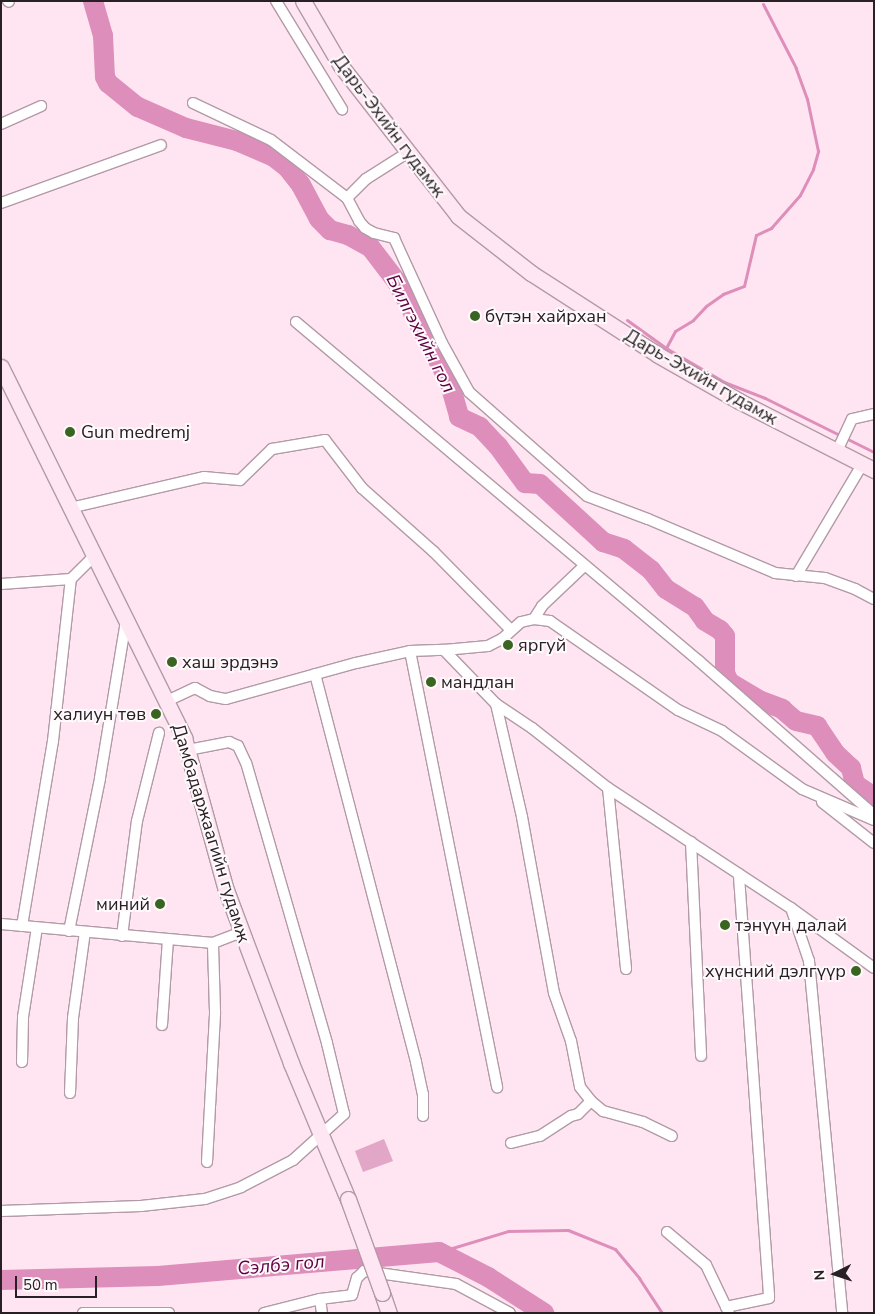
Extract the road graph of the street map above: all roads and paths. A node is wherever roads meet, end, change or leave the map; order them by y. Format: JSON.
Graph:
{"nodes":[{"id":1,"x":276,"y":1,"type":"edge"},
{"id":2,"x":303,"y":1,"type":"edge"},
{"id":3,"x":193,"y":103,"type":"dead end"},
{"id":4,"x":41,"y":106,"type":"dead end"},
{"id":5,"x":342,"y":109,"type":"dead end"},
{"id":6,"x":1,"y":124,"type":"edge"},
{"id":7,"x":161,"y":145,"type":"dead end"},
{"id":8,"x":407,"y":153,"type":"junction"},
{"id":9,"x":347,"y":198,"type":"junction"},
{"id":10,"x":1,"y":203,"type":"edge"},
{"id":11,"x":296,"y":322,"type":"dead end"},
{"id":12,"x":1,"y":367,"type":"edge"},
{"id":13,"x":874,"y":414,"type":"edge"},
{"id":14,"x":842,"y":441,"type":"junction"},
{"id":15,"x":868,"y":467,"type":"edge"},
{"id":16,"x":70,"y":508,"type":"junction"},
{"id":17,"x":94,"y":556,"type":"junction"},
{"id":18,"x":585,"y":565,"type":"junction"},
{"id":19,"x":796,"y":576,"type":"junction"},
{"id":20,"x":71,"y":580,"type":"junction"},
{"id":21,"x":1,"y":584,"type":"edge"},
{"id":22,"x":874,"y":599,"type":"edge"},
{"id":23,"x":534,"y":619,"type":"junction"},
{"id":24,"x":126,"y":621,"type":"junction"},
{"id":25,"x":511,"y":630,"type":"junction"},
{"id":26,"x":444,"y":650,"type":"junction"},
{"id":27,"x":410,"y":651,"type":"junction"},
{"id":28,"x":315,"y":674,"type":"junction"},
{"id":29,"x":168,"y":701,"type":"junction"},
{"id":30,"x":496,"y":704,"type":"junction"},
{"id":31,"x":159,"y":734,"type":"dead end"},
{"id":32,"x":188,"y":750,"type":"junction"},
{"id":33,"x":608,"y":788,"type":"junction"},
{"id":34,"x":813,"y":795,"type":"junction"},
{"id":35,"x":874,"y":815,"type":"edge"},
{"id":36,"x":874,"y":820,"type":"edge"},
{"id":37,"x":691,"y":842,"type":"junction"},
{"id":38,"x":874,"y":843,"type":"edge"},
{"id":39,"x":739,"y":874,"type":"junction"},
{"id":40,"x":791,"y":908,"type":"junction"},
{"id":41,"x":1,"y":924,"type":"edge"},
{"id":42,"x":22,"y":926,"type":"junction"},
{"id":43,"x":37,"y":928,"type":"junction"},
{"id":44,"x":69,"y":931,"type":"junction"},
{"id":45,"x":85,"y":932,"type":"junction"},
{"id":46,"x":242,"y":932,"type":"junction"},
{"id":47,"x":122,"y":936,"type":"junction"},
{"id":48,"x":168,"y":940,"type":"junction"},
{"id":49,"x":213,"y":943,"type":"junction"},
{"id":50,"x":874,"y":968,"type":"edge"},
{"id":51,"x":626,"y":969,"type":"dead end"},
{"id":52,"x":162,"y":1025,"type":"dead end"},
{"id":53,"x":701,"y":1056,"type":"dead end"},
{"id":54,"x":22,"y":1062,"type":"dead end"},
{"id":55,"x":497,"y":1087,"type":"dead end"},
{"id":56,"x":70,"y":1093,"type":"dead end"},
{"id":57,"x":591,"y":1101,"type":"junction"},
{"id":58,"x":423,"y":1116,"type":"dead end"},
{"id":59,"x":321,"y":1136,"type":"junction"},
{"id":60,"x":672,"y":1136,"type":"dead end"},
{"id":61,"x":511,"y":1143,"type":"dead end"},
{"id":62,"x":207,"y":1162,"type":"dead end"},
{"id":63,"x":1,"y":1211,"type":"edge"},
{"id":64,"x":667,"y":1232,"type":"dead end"},
{"id":65,"x":320,"y":1298,"type":"junction"},
{"id":66,"x":727,"y":1310,"type":"edge"},
{"id":67,"x":83,"y":1313,"type":"edge"},
{"id":68,"x":169,"y":1313,"type":"edge"},
{"id":69,"x":264,"y":1313,"type":"edge"},
{"id":70,"x":322,"y":1313,"type":"edge"},
{"id":71,"x":389,"y":1313,"type":"edge"},
{"id":72,"x":510,"y":1313,"type":"edge"},
{"id":73,"x":842,"y":1313,"type":"edge"}],
"edges":[{"from":1,"to":5,"type":"street"},
{"from":2,"to":8,"type":"main road","name":"Дарь-Эхийн гудамж"},
{"from":3,"to":9,"type":"street"},
{"from":4,"to":6,"type":"street"},
{"from":7,"to":10,"type":"street"},
{"from":8,"to":9,"type":"street"},
{"from":8,"to":14,"type":"main road","name":"Дарь-Эхийн гудамж"},
{"from":9,"to":19,"type":"street"},
{"from":11,"to":18,"type":"street"},
{"from":12,"to":16,"type":"main road","name":"Дамбадаржаагийн гудамж"},
{"from":13,"to":14,"type":"street"},
{"from":14,"to":15,"type":"main road","name":"Дарь-Эхийн гудамж"},
{"from":15,"to":19,"type":"street"},
{"from":16,"to":17,"type":"main road","name":"Дамбадаржаагийн гудамж"},
{"from":16,"to":25,"type":"street"},
{"from":17,"to":20,"type":"street"},
{"from":17,"to":24,"type":"main road","name":"Дамбадаржаагийн гудамж"},
{"from":18,"to":23,"type":"street"},
{"from":18,"to":35,"type":"street"},
{"from":19,"to":22,"type":"street"},
{"from":20,"to":21,"type":"street"},
{"from":20,"to":42,"type":"street"},
{"from":23,"to":25,"type":"street"},
{"from":23,"to":34,"type":"street"},
{"from":24,"to":29,"type":"main road","name":"Дамбадаржаагийн гудамж"},
{"from":24,"to":44,"type":"street"},
{"from":25,"to":26,"type":"street"},
{"from":26,"to":27,"type":"street"},
{"from":26,"to":30,"type":"street"},
{"from":27,"to":28,"type":"street"},
{"from":27,"to":55,"type":"street"},
{"from":28,"to":29,"type":"street"},
{"from":28,"to":58,"type":"street"},
{"from":29,"to":32,"type":"main road","name":"Дамбадаржаагийн гудамж"},
{"from":30,"to":33,"type":"street"},
{"from":30,"to":57,"type":"street"},
{"from":31,"to":47,"type":"street"},
{"from":32,"to":46,"type":"main road","name":"Дамбадаржаагийн гудамж"},
{"from":32,"to":59,"type":"street"},
{"from":33,"to":37,"type":"street"},
{"from":33,"to":51,"type":"street"},
{"from":34,"to":36,"type":"street"},
{"from":34,"to":38,"type":"street"},
{"from":37,"to":39,"type":"street"},
{"from":37,"to":53,"type":"street"},
{"from":39,"to":40,"type":"street"},
{"from":39,"to":66,"type":"street"},
{"from":40,"to":50,"type":"street"},
{"from":40,"to":73,"type":"street"},
{"from":41,"to":42,"type":"street"},
{"from":42,"to":43,"type":"street"},
{"from":43,"to":44,"type":"street"},
{"from":43,"to":54,"type":"street"},
{"from":44,"to":45,"type":"street"},
{"from":45,"to":47,"type":"street"},
{"from":45,"to":56,"type":"street"},
{"from":46,"to":49,"type":"street"},
{"from":46,"to":59,"type":"main road","name":"Дамбадаржаагийн гудамж"},
{"from":47,"to":48,"type":"street"},
{"from":48,"to":49,"type":"street"},
{"from":48,"to":52,"type":"street"},
{"from":49,"to":62,"type":"street"},
{"from":57,"to":60,"type":"street"},
{"from":57,"to":61,"type":"street"},
{"from":59,"to":63,"type":"street"},
{"from":59,"to":71,"type":"main road","name":"Дамбадаржаагийн гудамж","bridge":true},
{"from":64,"to":66,"type":"street"},
{"from":65,"to":69,"type":"street"},
{"from":65,"to":70,"type":"street"},
{"from":65,"to":72,"type":"street"},
{"from":67,"to":68,"type":"street"}]}
